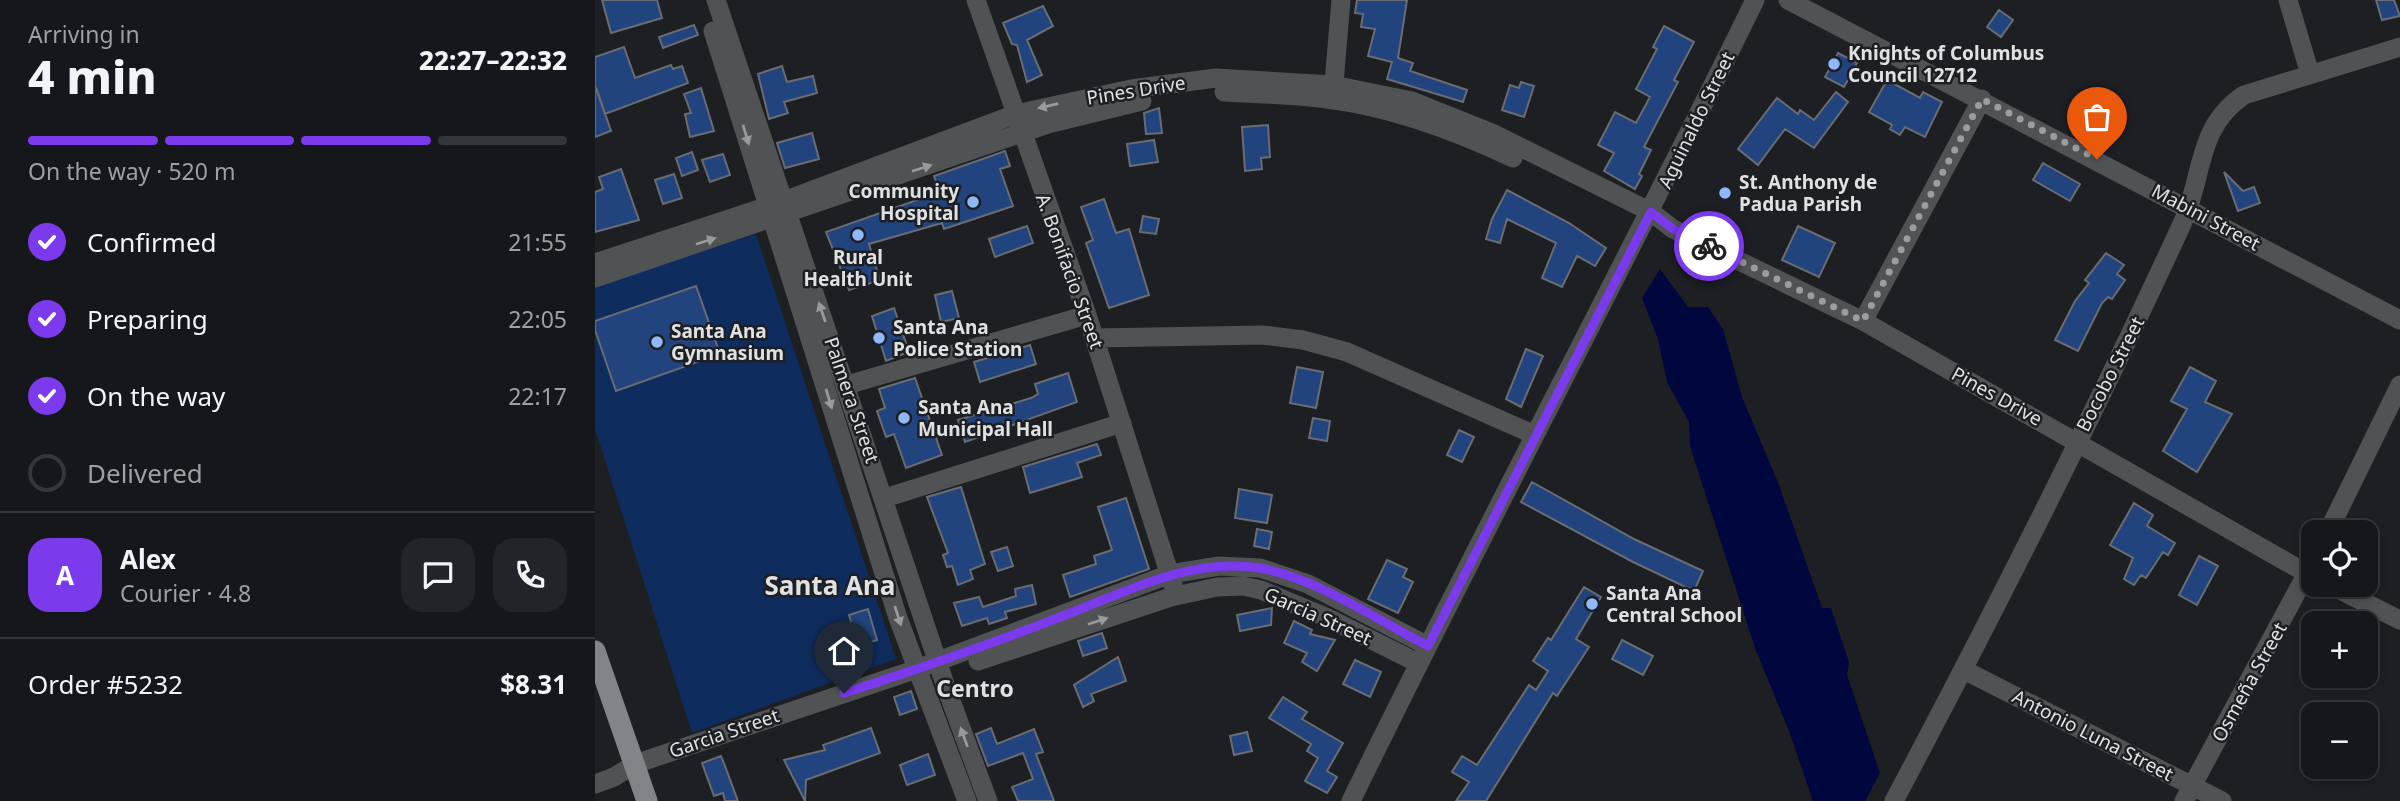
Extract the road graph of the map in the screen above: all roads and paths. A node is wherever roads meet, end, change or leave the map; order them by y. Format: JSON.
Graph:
{"nodes":[{"id":1,"x":703,"y":0,"type":"edge"},
{"id":2,"x":716,"y":0,"type":"edge"},
{"id":3,"x":976,"y":0,"type":"edge"},
{"id":4,"x":1341,"y":0,"type":"edge"},
{"id":5,"x":1755,"y":0,"type":"edge"},
{"id":6,"x":1788,"y":0,"type":"edge"},
{"id":7,"x":2288,"y":0,"type":"edge"},
{"id":8,"x":2400,"y":47,"type":"edge"},
{"id":9,"x":2311,"y":74,"type":"junction"},
{"id":10,"x":1333,"y":93,"type":"junction"},
{"id":11,"x":1982,"y":99,"type":"junction"},
{"id":12,"x":1016,"y":114,"type":"junction"},
{"id":13,"x":1021,"y":134,"type":"junction"},
{"id":14,"x":2189,"y":208,"type":"junction"},
{"id":15,"x":778,"y":210,"type":"junction"},
{"id":16,"x":1648,"y":217,"type":"junction"},
{"id":17,"x":595,"y":263,"type":"edge"},
{"id":18,"x":595,"y":278,"type":"edge"},
{"id":19,"x":1087,"y":315,"type":"junction"},
{"id":20,"x":2400,"y":320,"type":"edge"},
{"id":21,"x":1863,"y":321,"type":"junction"},
{"id":22,"x":1095,"y":338,"type":"junction"},
{"id":23,"x":847,"y":385,"type":"junction"},
{"id":24,"x":2400,"y":385,"type":"edge"},
{"id":25,"x":1122,"y":423,"type":"junction"},
{"id":26,"x":1535,"y":435,"type":"junction"},
{"id":27,"x":2077,"y":441,"type":"junction"},
{"id":28,"x":866,"y":443,"type":"junction"},
{"id":29,"x":845,"y":449,"type":"junction"},
{"id":30,"x":885,"y":498,"type":"junction"},
{"id":31,"x":2334,"y":520,"type":"edge"},
{"id":32,"x":1160,"y":543,"type":"junction"},
{"id":33,"x":2301,"y":565,"type":"edge"},
{"id":34,"x":1202,"y":569,"type":"junction"},
{"id":35,"x":1170,"y":574,"type":"junction"},
{"id":36,"x":2301,"y":591,"type":"edge"},
{"id":37,"x":1177,"y":596,"type":"junction"},
{"id":38,"x":2354,"y":597,"type":"edge"},
{"id":39,"x":2400,"y":620,"type":"edge"},
{"id":40,"x":1428,"y":646,"type":"junction"},
{"id":41,"x":595,"y":650,"type":"edge"},
{"id":42,"x":1418,"y":663,"type":"junction"},
{"id":43,"x":941,"y":667,"type":"junction"},
{"id":44,"x":1964,"y":670,"type":"junction"},
{"id":45,"x":919,"y":675,"type":"junction"},
{"id":46,"x":637,"y":770,"type":"junction"},
{"id":47,"x":595,"y":784,"type":"edge"},
{"id":48,"x":2188,"y":793,"type":"edge"},
{"id":49,"x":647,"y":801,"type":"edge"},
{"id":50,"x":967,"y":801,"type":"edge"},
{"id":51,"x":988,"y":801,"type":"edge"},
{"id":52,"x":1350,"y":801,"type":"edge"},
{"id":53,"x":1894,"y":801,"type":"edge"},
{"id":54,"x":2222,"y":801,"type":"edge"}],
"edges":[{"from":1,"to":15,"type":"street","name":"Palmera Street","one_way":true},
{"from":2,"to":15,"type":"street","name":"Palmera Street"},
{"from":3,"to":12,"type":"street","name":"A. Bonifacio Street"},
{"from":4,"to":10,"type":"street"},
{"from":5,"to":16,"type":"street","name":"Aguinaldo Street"},
{"from":6,"to":11,"type":"street","name":"Mabini Street"},
{"from":7,"to":9,"type":"street"},
{"from":8,"to":9,"type":"street","name":"Bocobo Street"},
{"from":9,"to":14,"type":"street","name":"Bocobo Street"},
{"from":10,"to":12,"type":"street","name":"Pines Drive","one_way":true},
{"from":10,"to":13,"type":"street","name":"Pines Drive"},
{"from":10,"to":16,"type":"street","name":"Pines Drive"},
{"from":11,"to":14,"type":"street","name":"Mabini Street"},
{"from":11,"to":21,"type":"street"},
{"from":12,"to":13,"type":"street","name":"A. Bonifacio Street"},
{"from":12,"to":15,"type":"street","name":"Pines Drive"},
{"from":15,"to":13,"type":"street","name":"Pines Drive","one_way":true},
{"from":13,"to":19,"type":"street","name":"A. Bonifacio Street"},
{"from":14,"to":20,"type":"street","name":"Mabini Street"},
{"from":14,"to":27,"type":"street","name":"Bocobo Street"},
{"from":15,"to":17,"type":"street","name":"Pines Drive"},
{"from":18,"to":15,"type":"street","name":"Pines Drive","one_way":true},
{"from":23,"to":15,"type":"street","name":"Palmera Street","one_way":true},
{"from":15,"to":29,"type":"street","name":"Palmera Street","one_way":true},
{"from":16,"to":21,"type":"street","name":"Pines Drive"},
{"from":16,"to":26,"type":"street","name":"Aguinaldo Street"},
{"from":19,"to":22,"type":"street","name":"A. Bonifacio Street"},
{"from":19,"to":23,"type":"street"},
{"from":21,"to":27,"type":"street","name":"Pines Drive"},
{"from":22,"to":25,"type":"street","name":"A. Bonifacio Street"},
{"from":22,"to":26,"type":"street"},
{"from":23,"to":28,"type":"street","name":"Palmera Street"},
{"from":24,"to":31,"type":"street"},
{"from":25,"to":30,"type":"street"},
{"from":25,"to":32,"type":"street","name":"A. Bonifacio Street"},
{"from":26,"to":40,"type":"street","name":"Aguinaldo Street"},
{"from":27,"to":33,"type":"street","name":"Pines Drive"},
{"from":27,"to":44,"type":"street","name":"Bocobo Street"},
{"from":28,"to":29,"type":"street"},
{"from":28,"to":30,"type":"street","name":"Palmera Street"},
{"from":29,"to":45,"type":"street","name":"Palmera Street","one_way":true},
{"from":30,"to":43,"type":"street","name":"Palmera Street"},
{"from":32,"to":34,"type":"street"},
{"from":32,"to":35,"type":"street","name":"A. Bonifacio Street"},
{"from":34,"to":35,"type":"street","name":"Garcia Street"},
{"from":34,"to":40,"type":"street","name":"Garcia Street"},
{"from":35,"to":37,"type":"street","name":"A. Bonifacio Street"},
{"from":35,"to":43,"type":"street","name":"Garcia Street"},
{"from":36,"to":48,"type":"street","name":"Osmeña Street"},
{"from":37,"to":42,"type":"street","name":"Garcia Street"},
{"from":43,"to":37,"type":"street","name":"Garcia Street","one_way":true},
{"from":38,"to":39,"type":"street"},
{"from":40,"to":42,"type":"street","name":"Aguinaldo Street"},
{"from":41,"to":46,"type":"main road"},
{"from":42,"to":52,"type":"street","name":"Aguinaldo Street"},
{"from":43,"to":45,"type":"street","name":"Garcia Street"},
{"from":51,"to":43,"type":"street","name":"Palmera Street","one_way":true},
{"from":44,"to":48,"type":"street","name":"Antonio Luna Street"},
{"from":44,"to":53,"type":"street","name":"Bocobo Street"},
{"from":45,"to":46,"type":"street","name":"Garcia Street"},
{"from":45,"to":50,"type":"street","name":"Palmera Street"},
{"from":46,"to":47,"type":"street","name":"Garcia Street"},
{"from":46,"to":49,"type":"main road"},
{"from":48,"to":54,"type":"street","name":"Antonio Luna Street"}]}
